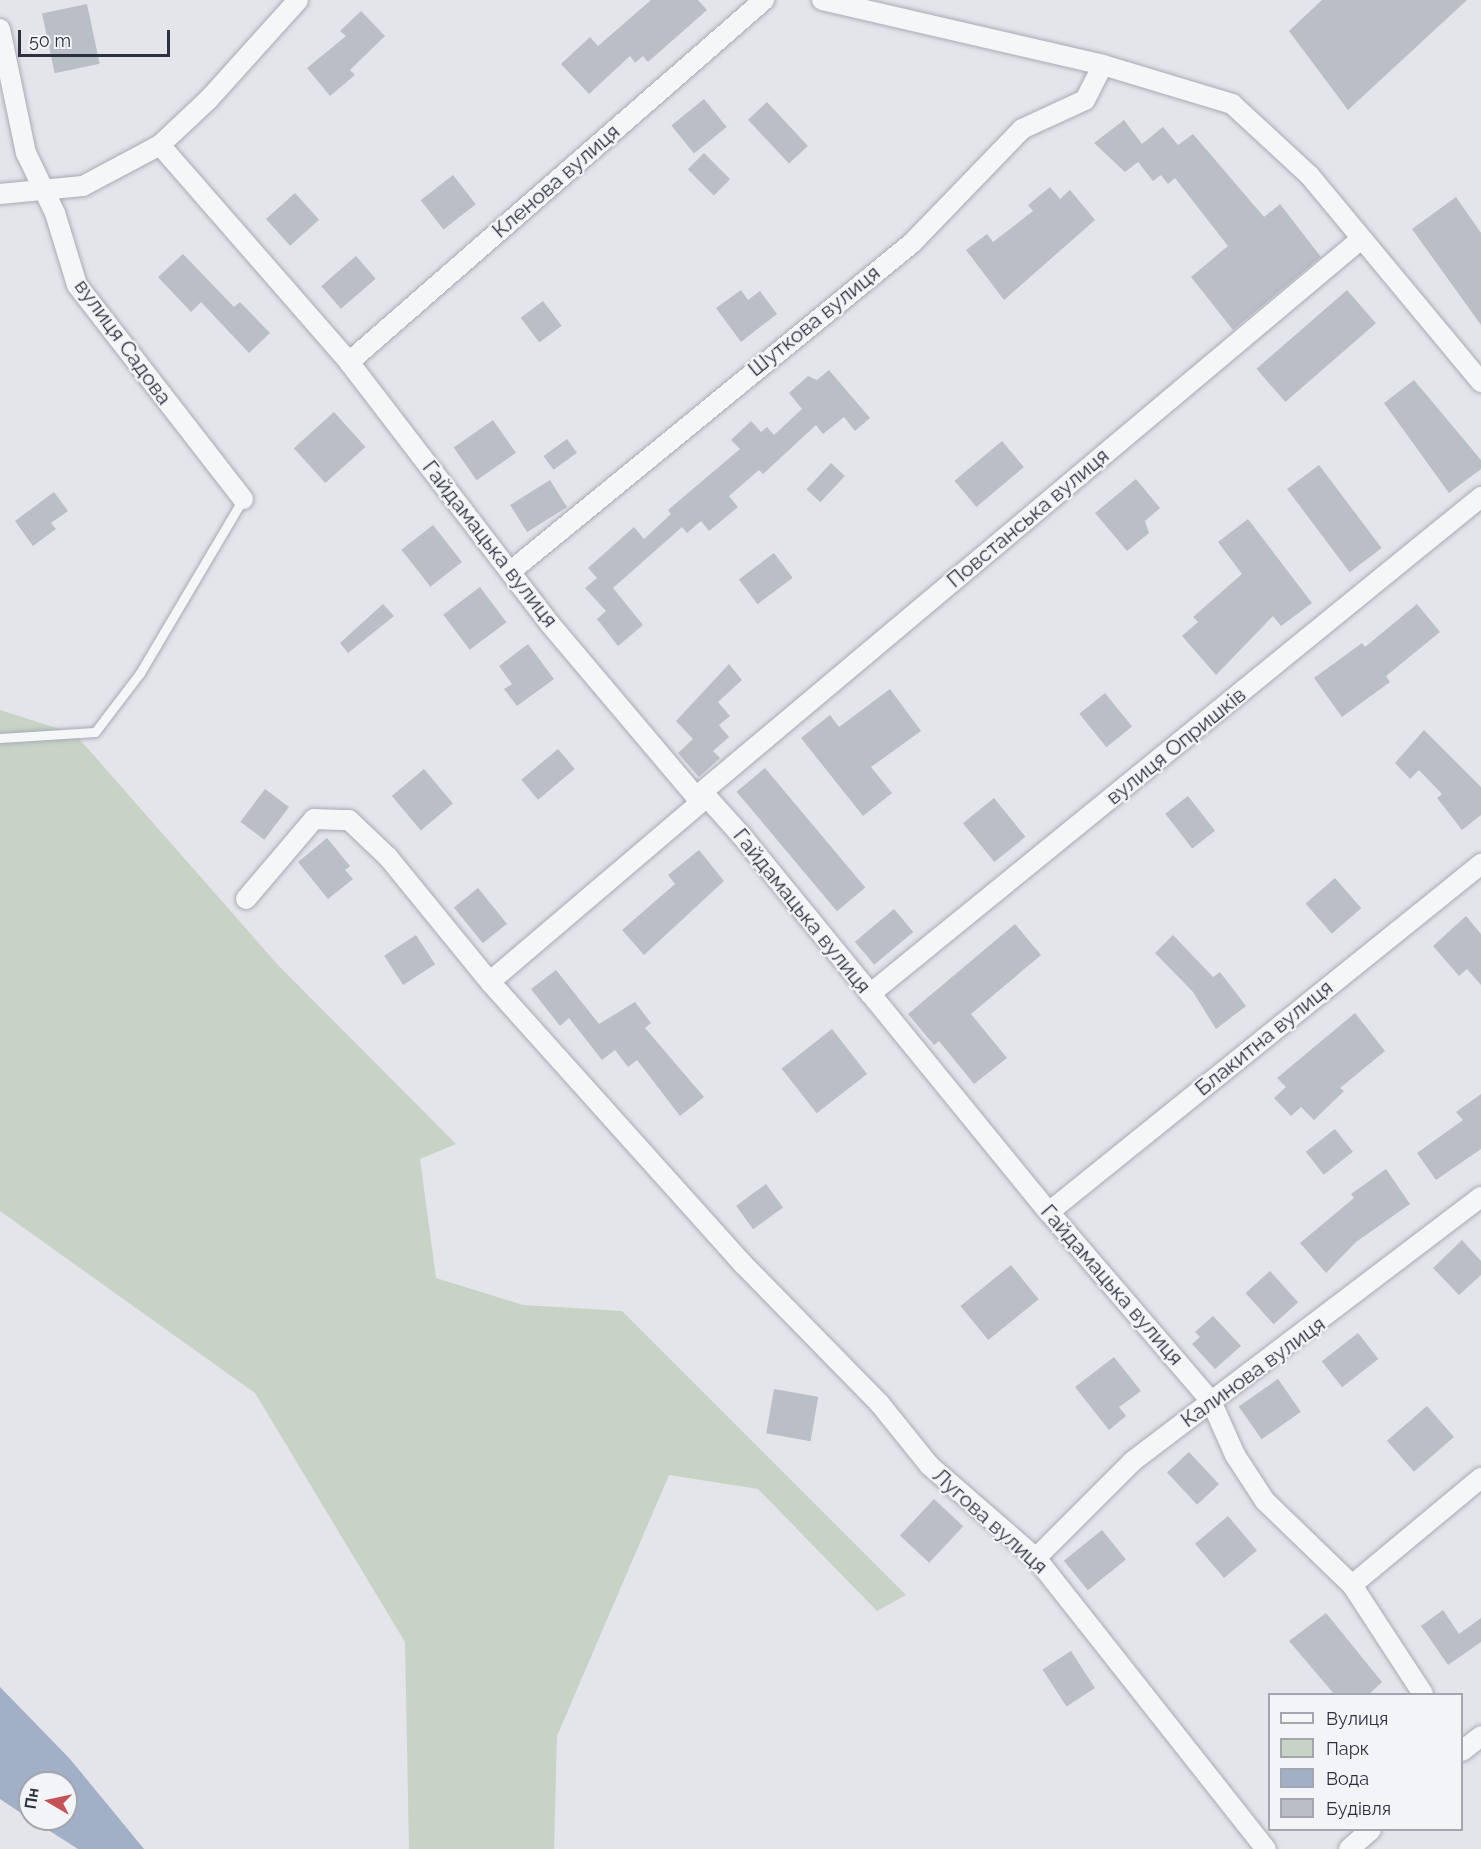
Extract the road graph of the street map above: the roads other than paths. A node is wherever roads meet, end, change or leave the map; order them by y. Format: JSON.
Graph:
{"nodes":[{"id":1,"x":298,"y":0,"type":"edge"},
{"id":2,"x":764,"y":0,"type":"edge"},
{"id":3,"x":822,"y":0,"type":"edge"},
{"id":4,"x":0,"y":28,"type":"edge"},
{"id":5,"x":1103,"y":65,"type":"junction"},
{"id":6,"x":160,"y":145,"type":"junction"},
{"id":7,"x":44,"y":189,"type":"junction"},
{"id":8,"x":0,"y":194,"type":"edge"},
{"id":9,"x":1361,"y":239,"type":"junction"},
{"id":10,"x":349,"y":362,"type":"junction"},
{"id":11,"x":1481,"y":382,"type":"edge"},
{"id":12,"x":1481,"y":497,"type":"edge"},
{"id":13,"x":243,"y":499,"type":"joint"},
{"id":14,"x":511,"y":571,"type":"junction"},
{"id":15,"x":0,"y":738,"type":"edge"},
{"id":16,"x":701,"y":797,"type":"junction"},
{"id":17,"x":1481,"y":864,"type":"edge"},
{"id":18,"x":246,"y":898,"type":"dead end"},
{"id":19,"x":490,"y":982,"type":"junction"},
{"id":20,"x":870,"y":994,"type":"junction"},
{"id":21,"x":1481,"y":1197,"type":"edge"},
{"id":22,"x":1048,"y":1212,"type":"junction"},
{"id":23,"x":1211,"y":1401,"type":"junction"},
{"id":24,"x":1481,"y":1478,"type":"edge"},
{"id":25,"x":1036,"y":1558,"type":"junction"},
{"id":26,"x":1352,"y":1585,"type":"junction"},
{"id":27,"x":1422,"y":1693,"type":"edge"},
{"id":28,"x":1481,"y":1736,"type":"edge"},
{"id":29,"x":1463,"y":1750,"type":"edge"},
{"id":30,"x":1370,"y":1831,"type":"edge"},
{"id":31,"x":1266,"y":1849,"type":"edge"},
{"id":32,"x":1349,"y":1849,"type":"edge"}],
"edges":[{"from":1,"to":6,"type":"street"},
{"from":2,"to":10,"type":"street","name":"Кленова вулиця"},
{"from":3,"to":5,"type":"street"},
{"from":4,"to":7,"type":"street","name":"вулиця Садова"},
{"from":5,"to":9,"type":"street"},
{"from":5,"to":14,"type":"street","name":"Шуткова вулиця"},
{"from":6,"to":7,"type":"street"},
{"from":6,"to":10,"type":"street","name":"Гайдамацька вулиця"},
{"from":7,"to":8,"type":"street"},
{"from":7,"to":13,"type":"street","name":"вулиця Садова"},
{"from":9,"to":11,"type":"street"},
{"from":9,"to":16,"type":"street","name":"Повстанська вулиця"},
{"from":10,"to":14,"type":"street","name":"Гайдамацька вулиця"},
{"from":12,"to":20,"type":"street","name":"вулиця Опришків"},
{"from":13,"to":15,"type":"lane"},
{"from":14,"to":16,"type":"street","name":"Гайдамацька вулиця"},
{"from":16,"to":19,"type":"street","name":"Повстанська вулиця"},
{"from":16,"to":20,"type":"street","name":"Гайдамацька вулиця"},
{"from":17,"to":22,"type":"street","name":"Блакитна вулиця"},
{"from":18,"to":19,"type":"street","name":"Лугова вулиця"},
{"from":19,"to":25,"type":"street","name":"Лугова вулиця"},
{"from":20,"to":22,"type":"street","name":"Гайдамацька вулиця"},
{"from":21,"to":23,"type":"street","name":"Калинова вулиця"},
{"from":22,"to":23,"type":"street","name":"Гайдамацька вулиця"},
{"from":23,"to":25,"type":"street","name":"Калинова вулиця"},
{"from":23,"to":26,"type":"street","name":"Гайдамацька вулиця"},
{"from":24,"to":26,"type":"street"},
{"from":25,"to":31,"type":"street","name":"Лугова вулиця"},
{"from":26,"to":27,"type":"street","name":"Гайдамацька вулиця"},
{"from":28,"to":29,"type":"street"},
{"from":30,"to":32,"type":"street"}]}
